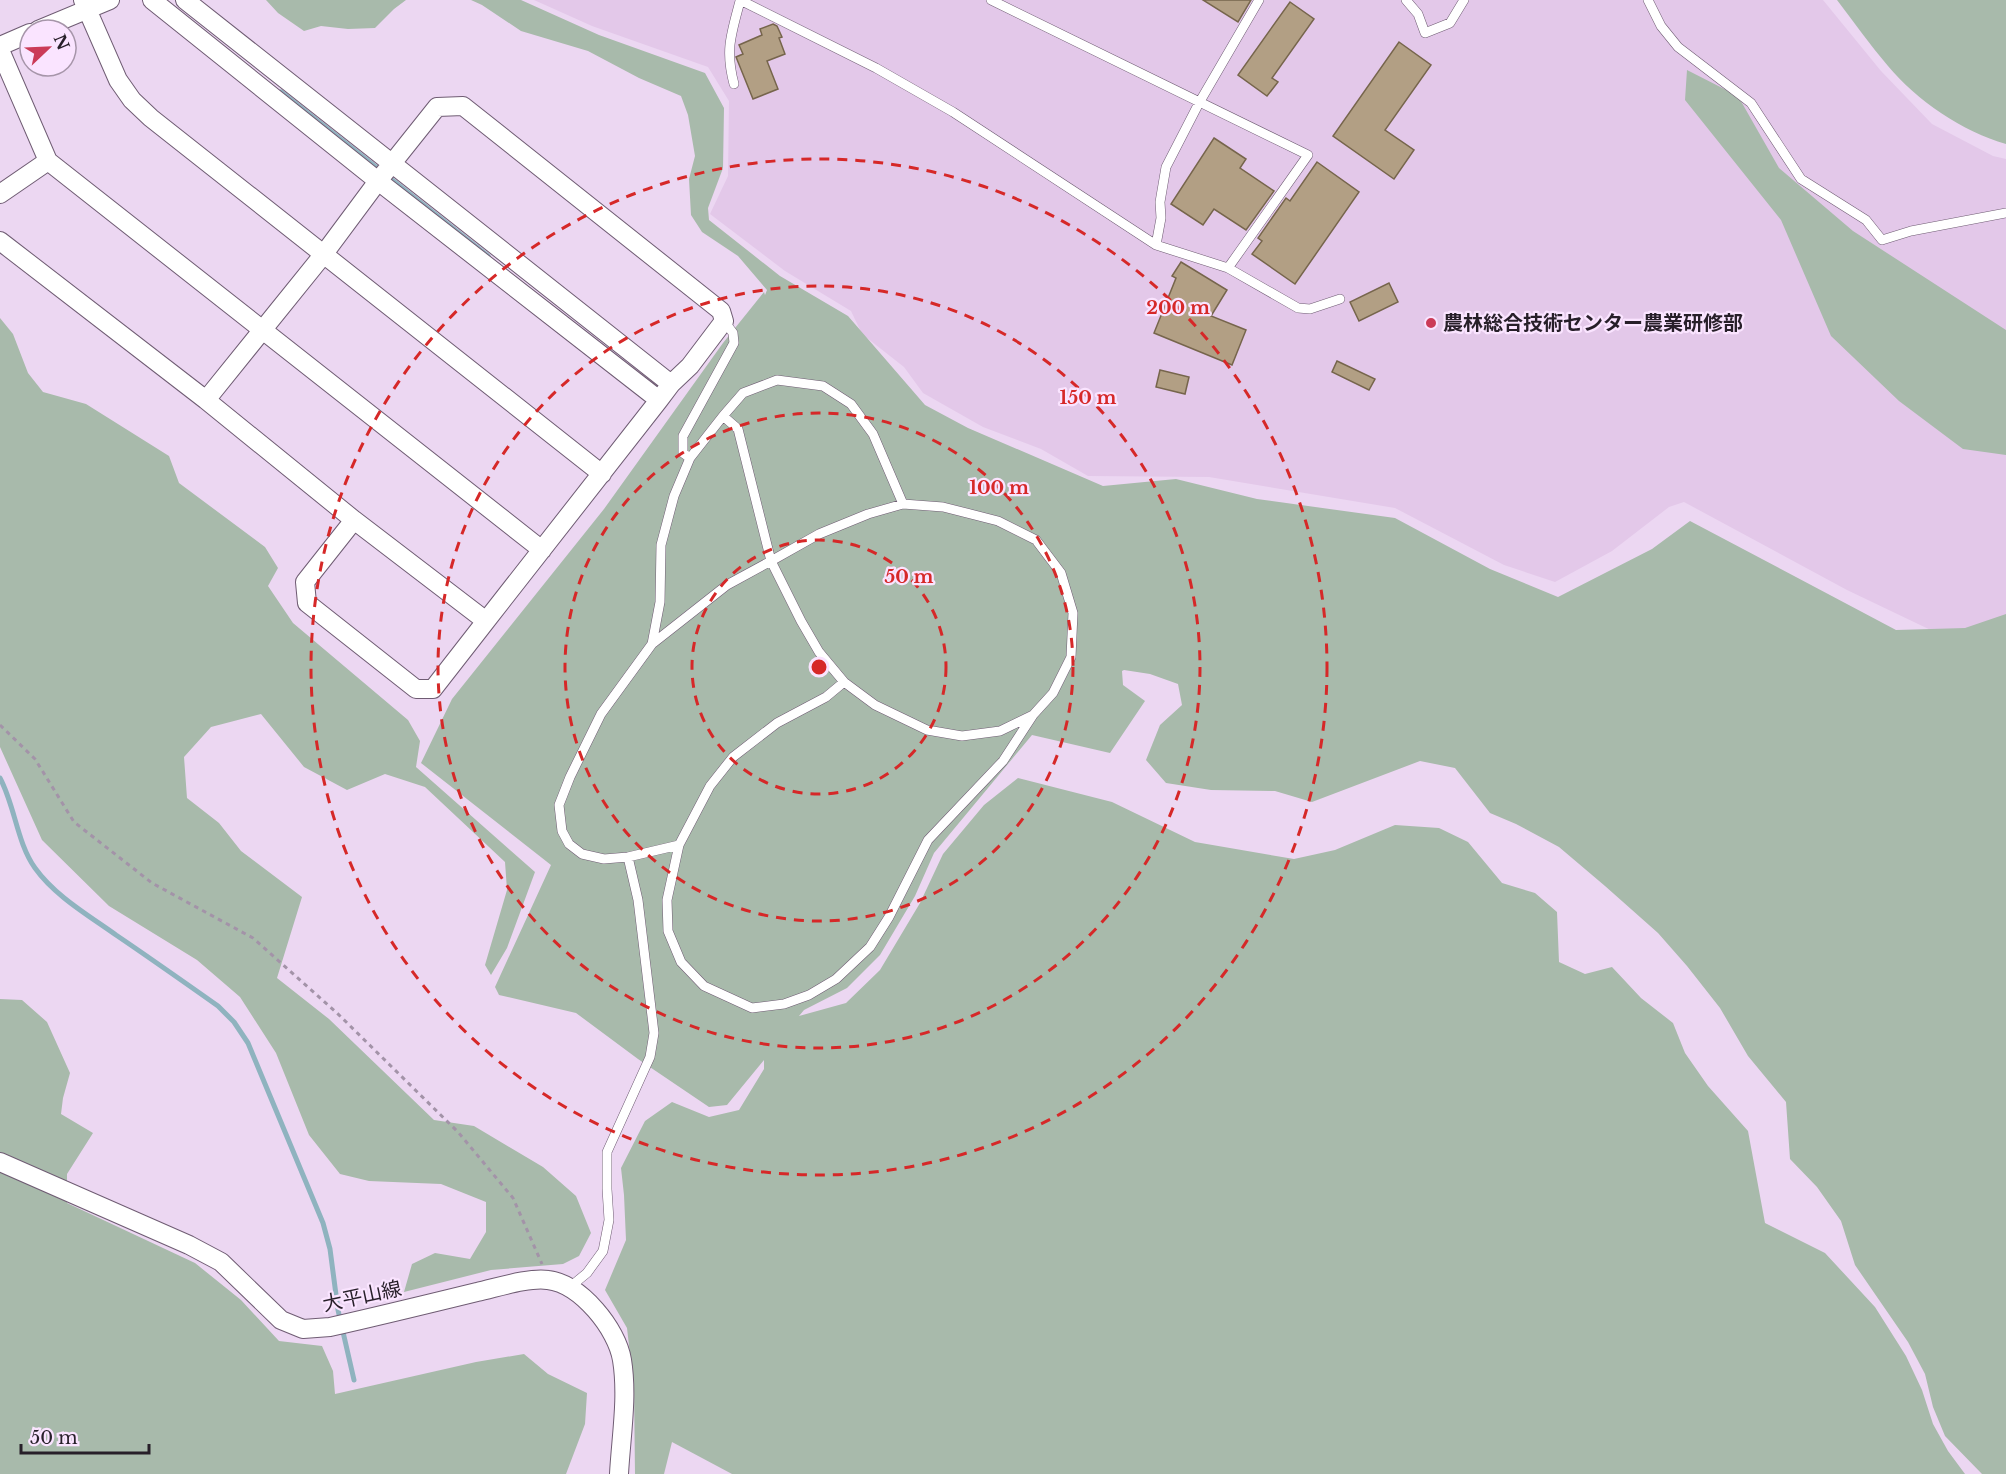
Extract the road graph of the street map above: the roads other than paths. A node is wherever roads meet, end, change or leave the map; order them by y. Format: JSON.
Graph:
{"nodes":[{"id":1,"x":110,"y":0,"type":"edge"},
{"id":2,"x":152,"y":0,"type":"edge"},
{"id":3,"x":185,"y":0,"type":"edge"},
{"id":4,"x":991,"y":0,"type":"edge"},
{"id":5,"x":1259,"y":0,"type":"edge"},
{"id":6,"x":1406,"y":0,"type":"edge"},
{"id":7,"x":1464,"y":0,"type":"edge"},
{"id":8,"x":1648,"y":0,"type":"edge"},
{"id":9,"x":740,"y":1,"type":"edge"},
{"id":10,"x":85,"y":4,"type":"edge"},
{"id":11,"x":60,"y":18,"type":"edge"},
{"id":12,"x":18,"y":39,"type":"edge"},
{"id":13,"x":0,"y":48,"type":"edge"},
{"id":14,"x":734,"y":84,"type":"dead end"},
{"id":15,"x":1199,"y":103,"type":"junction"},
{"id":16,"x":48,"y":161,"type":"junction"},
{"id":17,"x":392,"y":164,"type":"junction"},
{"id":18,"x":378,"y":181,"type":"junction"},
{"id":19,"x":0,"y":194,"type":"edge"},
{"id":20,"x":2006,"y":213,"type":"edge"},
{"id":21,"x":0,"y":241,"type":"edge"},
{"id":22,"x":1155,"y":245,"type":"junction"},
{"id":23,"x":323,"y":255,"type":"junction"},
{"id":24,"x":1228,"y":268,"type":"junction"},
{"id":25,"x":1340,"y":299,"type":"dead end"},
{"id":26,"x":724,"y":321,"type":"junction"},
{"id":27,"x":262,"y":329,"type":"junction"},
{"id":28,"x":671,"y":384,"type":"junction"},
{"id":29,"x":659,"y":399,"type":"junction"},
{"id":30,"x":206,"y":400,"type":"junction"},
{"id":31,"x":723,"y":416,"type":"junction"},
{"id":32,"x":690,"y":458,"type":"junction"},
{"id":33,"x":602,"y":474,"type":"junction"},
{"id":34,"x":903,"y":504,"type":"junction"},
{"id":35,"x":354,"y":520,"type":"junction"},
{"id":36,"x":542,"y":550,"type":"junction"},
{"id":37,"x":771,"y":561,"type":"junction"},
{"id":38,"x":486,"y":621,"type":"junction"},
{"id":39,"x":652,"y":644,"type":"junction"},
{"id":40,"x":844,"y":682,"type":"junction"},
{"id":41,"x":1033,"y":715,"type":"junction"},
{"id":42,"x":679,"y":845,"type":"junction"},
{"id":43,"x":628,"y":857,"type":"junction"},
{"id":44,"x":0,"y":1162,"type":"edge"},
{"id":45,"x":570,"y":1287,"type":"junction"},
{"id":46,"x":619,"y":1474,"type":"edge"}],
"edges":[{"from":1,"to":10,"type":"street"},
{"from":2,"to":18,"type":"street"},
{"from":3,"to":17,"type":"street"},
{"from":4,"to":15,"type":"lane"},
{"from":5,"to":15,"type":"lane"},
{"from":6,"to":7,"type":"lane"},
{"from":8,"to":20,"type":"lane"},
{"from":9,"to":14,"type":"lane"},
{"from":9,"to":22,"type":"lane"},
{"from":10,"to":11,"type":"street"},
{"from":10,"to":23,"type":"street"},
{"from":12,"to":13,"type":"street"},
{"from":13,"to":16,"type":"street"},
{"from":15,"to":22,"type":"lane"},
{"from":15,"to":24,"type":"lane"},
{"from":16,"to":19,"type":"street"},
{"from":16,"to":27,"type":"street"},
{"from":17,"to":18,"type":"street"},
{"from":17,"to":26,"type":"street"},
{"from":17,"to":28,"type":"street"},
{"from":18,"to":23,"type":"street"},
{"from":18,"to":29,"type":"street"},
{"from":21,"to":30,"type":"street"},
{"from":22,"to":24,"type":"lane"},
{"from":23,"to":27,"type":"street"},
{"from":23,"to":33,"type":"street"},
{"from":24,"to":25,"type":"lane"},
{"from":26,"to":28,"type":"street"},
{"from":26,"to":32,"type":"lane"},
{"from":27,"to":30,"type":"street"},
{"from":27,"to":36,"type":"street"},
{"from":28,"to":29,"type":"street"},
{"from":29,"to":33,"type":"street"},
{"from":30,"to":35,"type":"street"},
{"from":31,"to":32,"type":"lane"},
{"from":31,"to":34,"type":"lane"},
{"from":31,"to":37,"type":"lane"},
{"from":32,"to":39,"type":"lane"},
{"from":33,"to":36,"type":"street"},
{"from":34,"to":37,"type":"lane"},
{"from":34,"to":41,"type":"lane"},
{"from":35,"to":38,"type":"street"},
{"from":35,"to":38,"type":"street"},
{"from":36,"to":38,"type":"street"},
{"from":37,"to":39,"type":"lane"},
{"from":37,"to":40,"type":"lane"},
{"from":39,"to":43,"type":"lane"},
{"from":40,"to":41,"type":"lane"},
{"from":40,"to":42,"type":"lane"},
{"from":41,"to":42,"type":"lane"},
{"from":42,"to":43,"type":"lane"},
{"from":43,"to":45,"type":"lane"},
{"from":44,"to":45,"type":"street","name":"大平山線"},
{"from":45,"to":46,"type":"street","name":"大平山線"}]}
